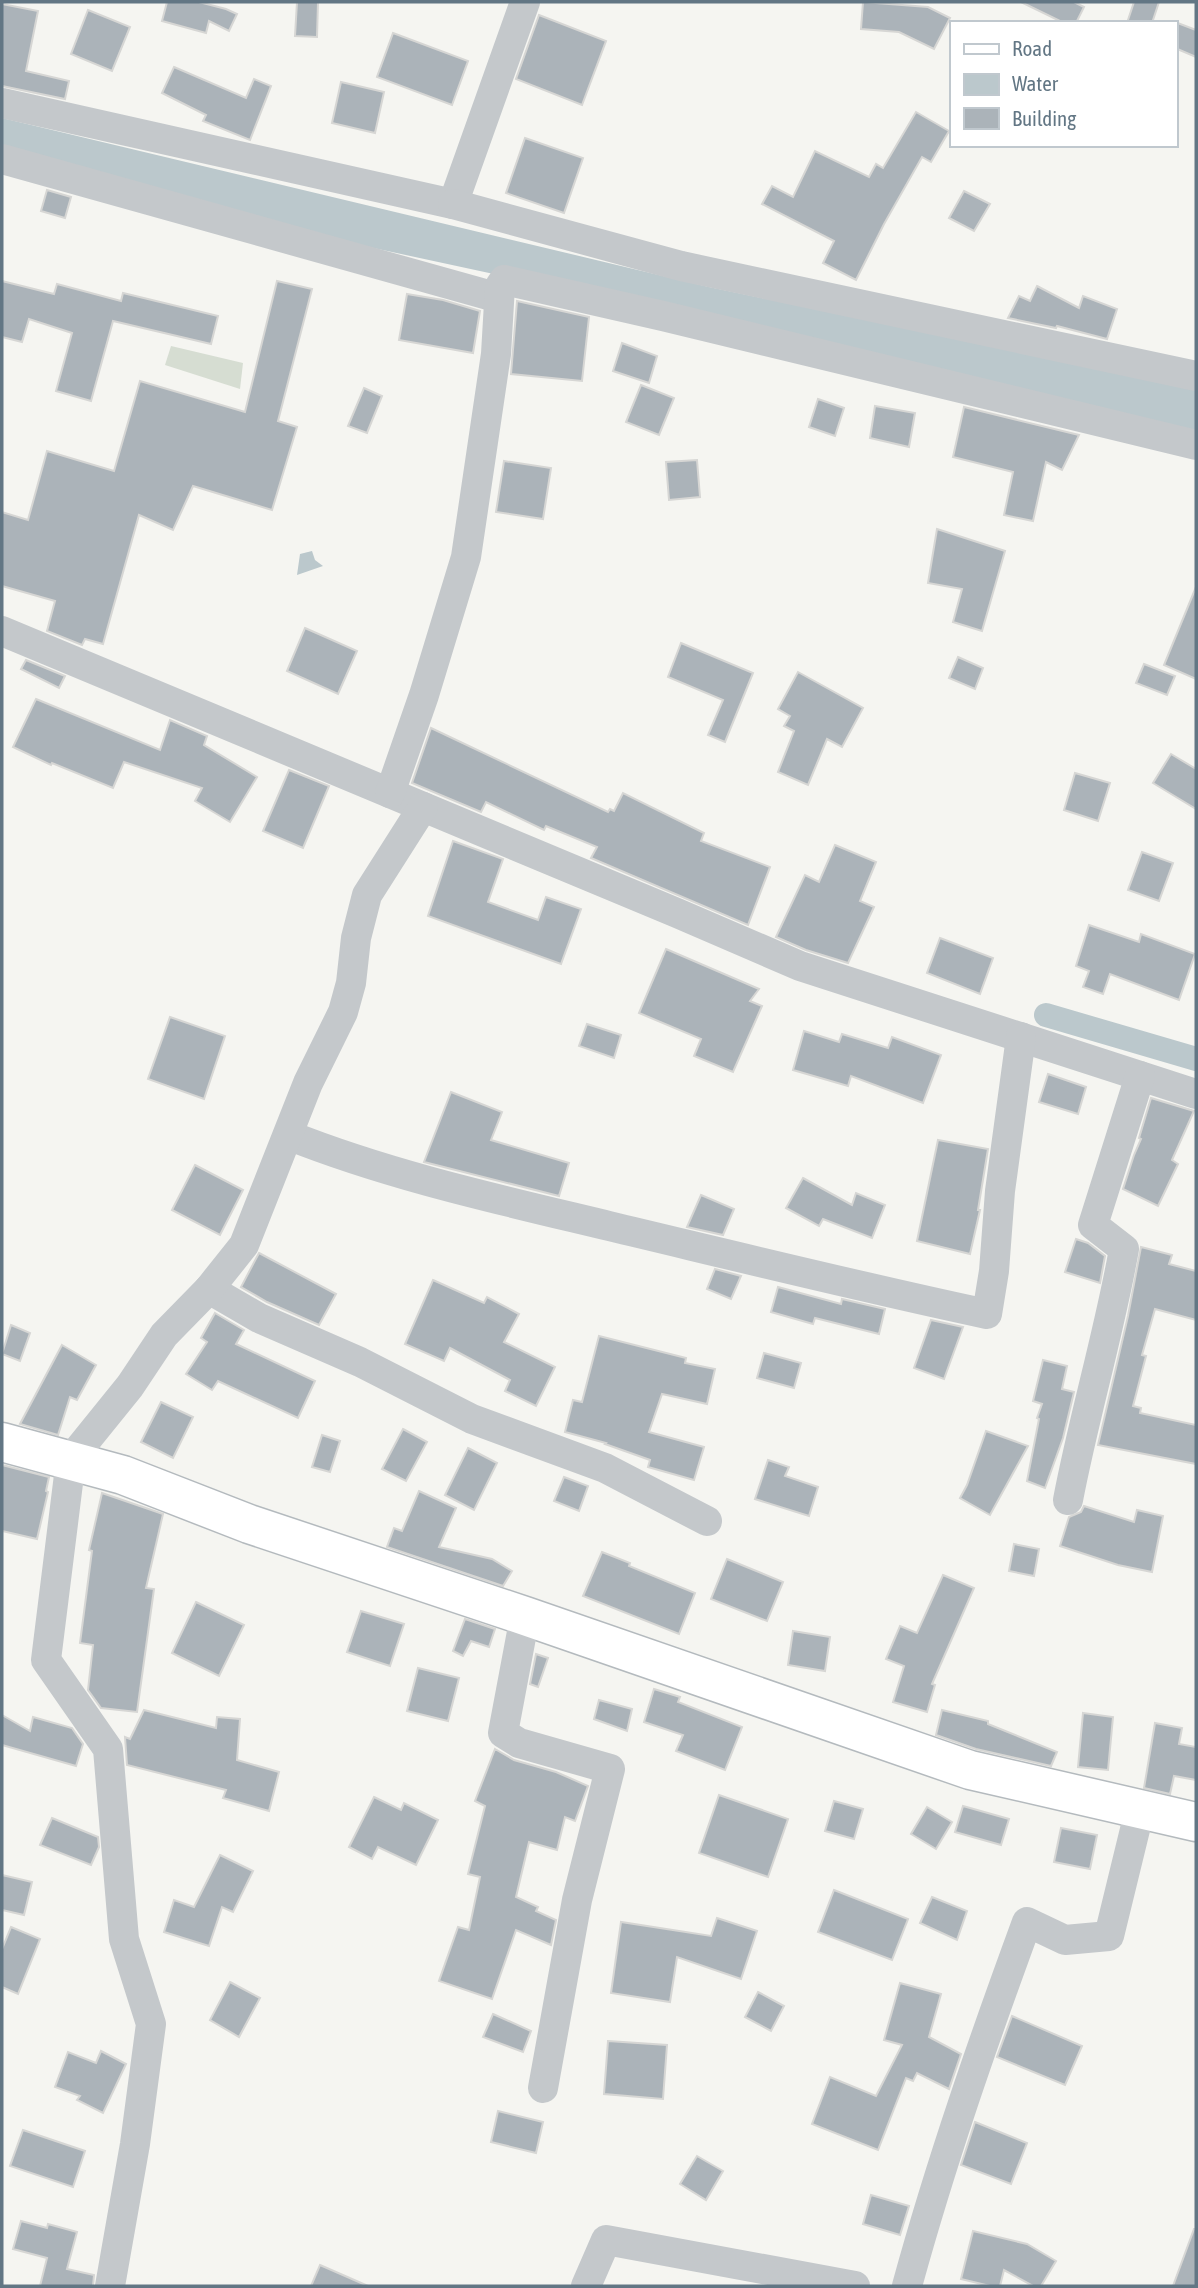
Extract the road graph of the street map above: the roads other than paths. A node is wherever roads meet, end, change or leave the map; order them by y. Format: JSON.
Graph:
{"nodes":[{"id":1,"x":525,"y":2,"type":"edge"},
{"id":2,"x":2,"y":103,"type":"edge"},
{"id":3,"x":2,"y":159,"type":"edge"},
{"id":4,"x":453,"y":204,"type":"junction"},
{"id":5,"x":499,"y":298,"type":"junction"},
{"id":6,"x":1196,"y":376,"type":"edge"},
{"id":7,"x":1196,"y":445,"type":"edge"},
{"id":8,"x":2,"y":631,"type":"edge"},
{"id":9,"x":390,"y":793,"type":"junction"},
{"id":10,"x":423,"y":807,"type":"junction"},
{"id":11,"x":1021,"y":1037,"type":"junction"},
{"id":12,"x":1140,"y":1076,"type":"junction"},
{"id":13,"x":1196,"y":1094,"type":"edge"},
{"id":14,"x":288,"y":1135,"type":"junction"},
{"id":15,"x":209,"y":1289,"type":"junction"},
{"id":16,"x":2,"y":1442,"type":"edge"},
{"id":17,"x":71,"y":1459,"type":"junction"},
{"id":18,"x":1068,"y":1500,"type":"dead end"},
{"id":19,"x":707,"y":1521,"type":"dead end"},
{"id":20,"x":525,"y":1616,"type":"junction"},
{"id":21,"x":1140,"y":1809,"type":"junction"},
{"id":22,"x":1196,"y":1822,"type":"edge"},
{"id":23,"x":543,"y":2088,"type":"dead end"},
{"id":24,"x":110,"y":2286,"type":"edge"},
{"id":25,"x":586,"y":2286,"type":"edge"},
{"id":26,"x":855,"y":2286,"type":"edge"},
{"id":27,"x":907,"y":2286,"type":"edge"}],
"edges":[{"from":1,"to":4,"type":"street"},
{"from":2,"to":4,"type":"street"},
{"from":3,"to":5,"type":"street"},
{"from":4,"to":6,"type":"street"},
{"from":5,"to":7,"type":"street"},
{"from":5,"to":9,"type":"street"},
{"from":8,"to":9,"type":"street"},
{"from":9,"to":10,"type":"street"},
{"from":10,"to":11,"type":"street"},
{"from":10,"to":14,"type":"street"},
{"from":11,"to":12,"type":"street"},
{"from":11,"to":14,"type":"street"},
{"from":12,"to":13,"type":"street"},
{"from":12,"to":18,"type":"street"},
{"from":14,"to":15,"type":"street"},
{"from":15,"to":17,"type":"street"},
{"from":15,"to":19,"type":"street"},
{"from":16,"to":17,"type":"street"},
{"from":17,"to":20,"type":"street"},
{"from":17,"to":24,"type":"street"},
{"from":20,"to":21,"type":"street"},
{"from":20,"to":23,"type":"street"},
{"from":21,"to":22,"type":"street"},
{"from":21,"to":27,"type":"street"},
{"from":25,"to":26,"type":"street"}]}
